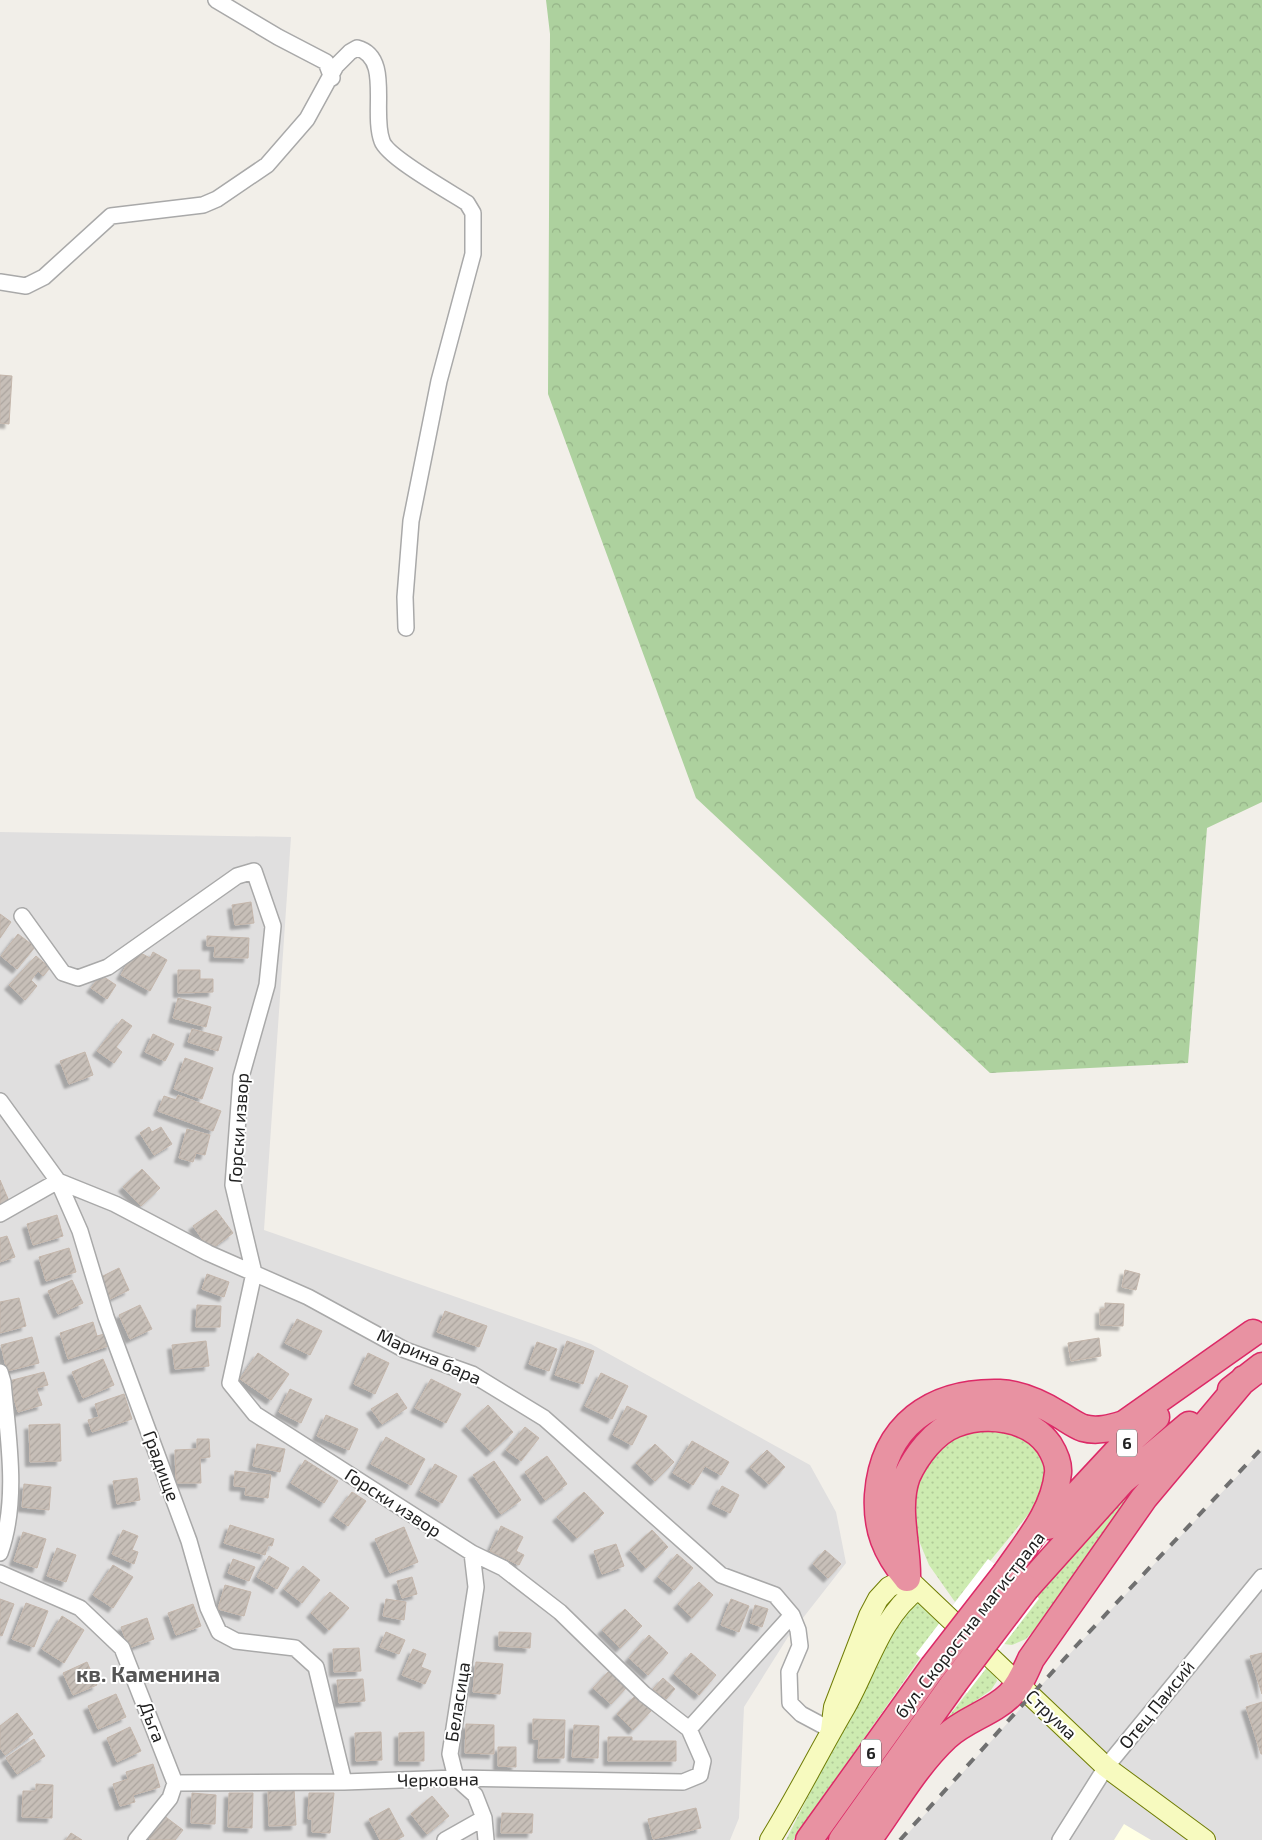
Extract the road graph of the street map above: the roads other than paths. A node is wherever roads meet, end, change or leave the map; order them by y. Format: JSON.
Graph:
{"nodes":[{"id":1,"x":216,"y":0,"type":"edge"},
{"id":2,"x":332,"y":78,"type":"junction"},
{"id":3,"x":0,"y":282,"type":"edge"},
{"id":4,"x":406,"y":628,"type":"dead end"},
{"id":5,"x":22,"y":916,"type":"dead end"},
{"id":6,"x":0,"y":1100,"type":"edge"},
{"id":7,"x":58,"y":1181,"type":"junction"},
{"id":8,"x":0,"y":1214,"type":"edge"},
{"id":9,"x":254,"y":1273,"type":"junction"},
{"id":10,"x":1258,"y":1330,"type":"edge"},
{"id":11,"x":0,"y":1372,"type":"edge"},
{"id":12,"x":1253,"y":1372,"type":"edge"},
{"id":13,"x":0,"y":1553,"type":"edge"},
{"id":14,"x":472,"y":1553,"type":"junction"},
{"id":15,"x":0,"y":1573,"type":"edge"},
{"id":16,"x":1262,"y":1577,"type":"edge"},
{"id":17,"x":1016,"y":1581,"type":"junction"},
{"id":18,"x":913,"y":1584,"type":"junction"},
{"id":19,"x":792,"y":1615,"type":"junction"},
{"id":20,"x":1019,"y":1684,"type":"junction"},
{"id":21,"x":689,"y":1729,"type":"junction"},
{"id":22,"x":831,"y":1730,"type":"junction"},
{"id":23,"x":1106,"y":1767,"type":"junction"},
{"id":24,"x":700,"y":1775,"type":"joint"},
{"id":25,"x":456,"y":1778,"type":"junction"},
{"id":26,"x":344,"y":1782,"type":"junction"},
{"id":27,"x":175,"y":1783,"type":"junction"},
{"id":28,"x":484,"y":1818,"type":"junction"},
{"id":29,"x":136,"y":1840,"type":"edge"},
{"id":30,"x":445,"y":1840,"type":"edge"},
{"id":31,"x":486,"y":1840,"type":"edge"},
{"id":32,"x":770,"y":1840,"type":"edge"},
{"id":33,"x":809,"y":1840,"type":"edge"},
{"id":34,"x":842,"y":1840,"type":"edge"},
{"id":35,"x":868,"y":1840,"type":"edge"},
{"id":36,"x":1060,"y":1840,"type":"edge"},
{"id":37,"x":1205,"y":1840,"type":"edge"}],
"edges":[{"from":1,"to":2,"type":"street"},
{"from":2,"to":3,"type":"street"},
{"from":2,"to":4,"type":"street"},
{"from":5,"to":9,"type":"street","name":"Горски извор"},
{"from":6,"to":7,"type":"street","name":"Градище"},
{"from":7,"to":8,"type":"street"},
{"from":7,"to":9,"type":"street","name":"Марина бара"},
{"from":7,"to":26,"type":"street","name":"Градище"},
{"from":9,"to":14,"type":"street","name":"Горски извор"},
{"from":9,"to":19,"type":"street","name":"Марина бара"},
{"from":10,"to":17,"type":"highway","name":"бул. Скоростна магистрала","number":"6"},
{"from":10,"to":18,"type":"highway"},
{"from":11,"to":13,"type":"street"},
{"from":12,"to":17,"type":"highway","name":"бул. Скоростна магистрала","number":"6"},
{"from":12,"to":20,"type":"highway"},
{"from":14,"to":21,"type":"street","name":"Горски извор"},
{"from":14,"to":25,"type":"street","name":"Беласица"},
{"from":15,"to":27,"type":"street","name":"Дъга"},
{"from":16,"to":23,"type":"street","name":"Отец Паисий"},
{"from":17,"to":18,"type":"highway"},
{"from":17,"to":33,"type":"highway","name":"бул. Скоростна магистрала","number":"6","bridge":true},
{"from":17,"to":34,"type":"highway","name":"бул. Скоростна магистрала","number":"6","bridge":true},
{"from":18,"to":20,"type":"main road","name":"Струма"},
{"from":18,"to":22,"type":"main road"},
{"from":19,"to":21,"type":"street"},
{"from":19,"to":22,"type":"street","name":"Марина бара"},
{"from":20,"to":23,"type":"main road","name":"Струма"},
{"from":20,"to":35,"type":"highway"},
{"from":21,"to":24,"type":"street","name":"Горски извор"},
{"from":22,"to":32,"type":"main road"},
{"from":23,"to":36,"type":"street","name":"Отец Паисий"},
{"from":23,"to":37,"type":"main road","name":"Струма"},
{"from":24,"to":25,"type":"street","name":"Черковна"},
{"from":25,"to":26,"type":"street","name":"Черковна"},
{"from":25,"to":28,"type":"street"},
{"from":26,"to":27,"type":"street","name":"Черковна"},
{"from":27,"to":29,"type":"street"},
{"from":28,"to":30,"type":"street"},
{"from":28,"to":31,"type":"street"}]}
